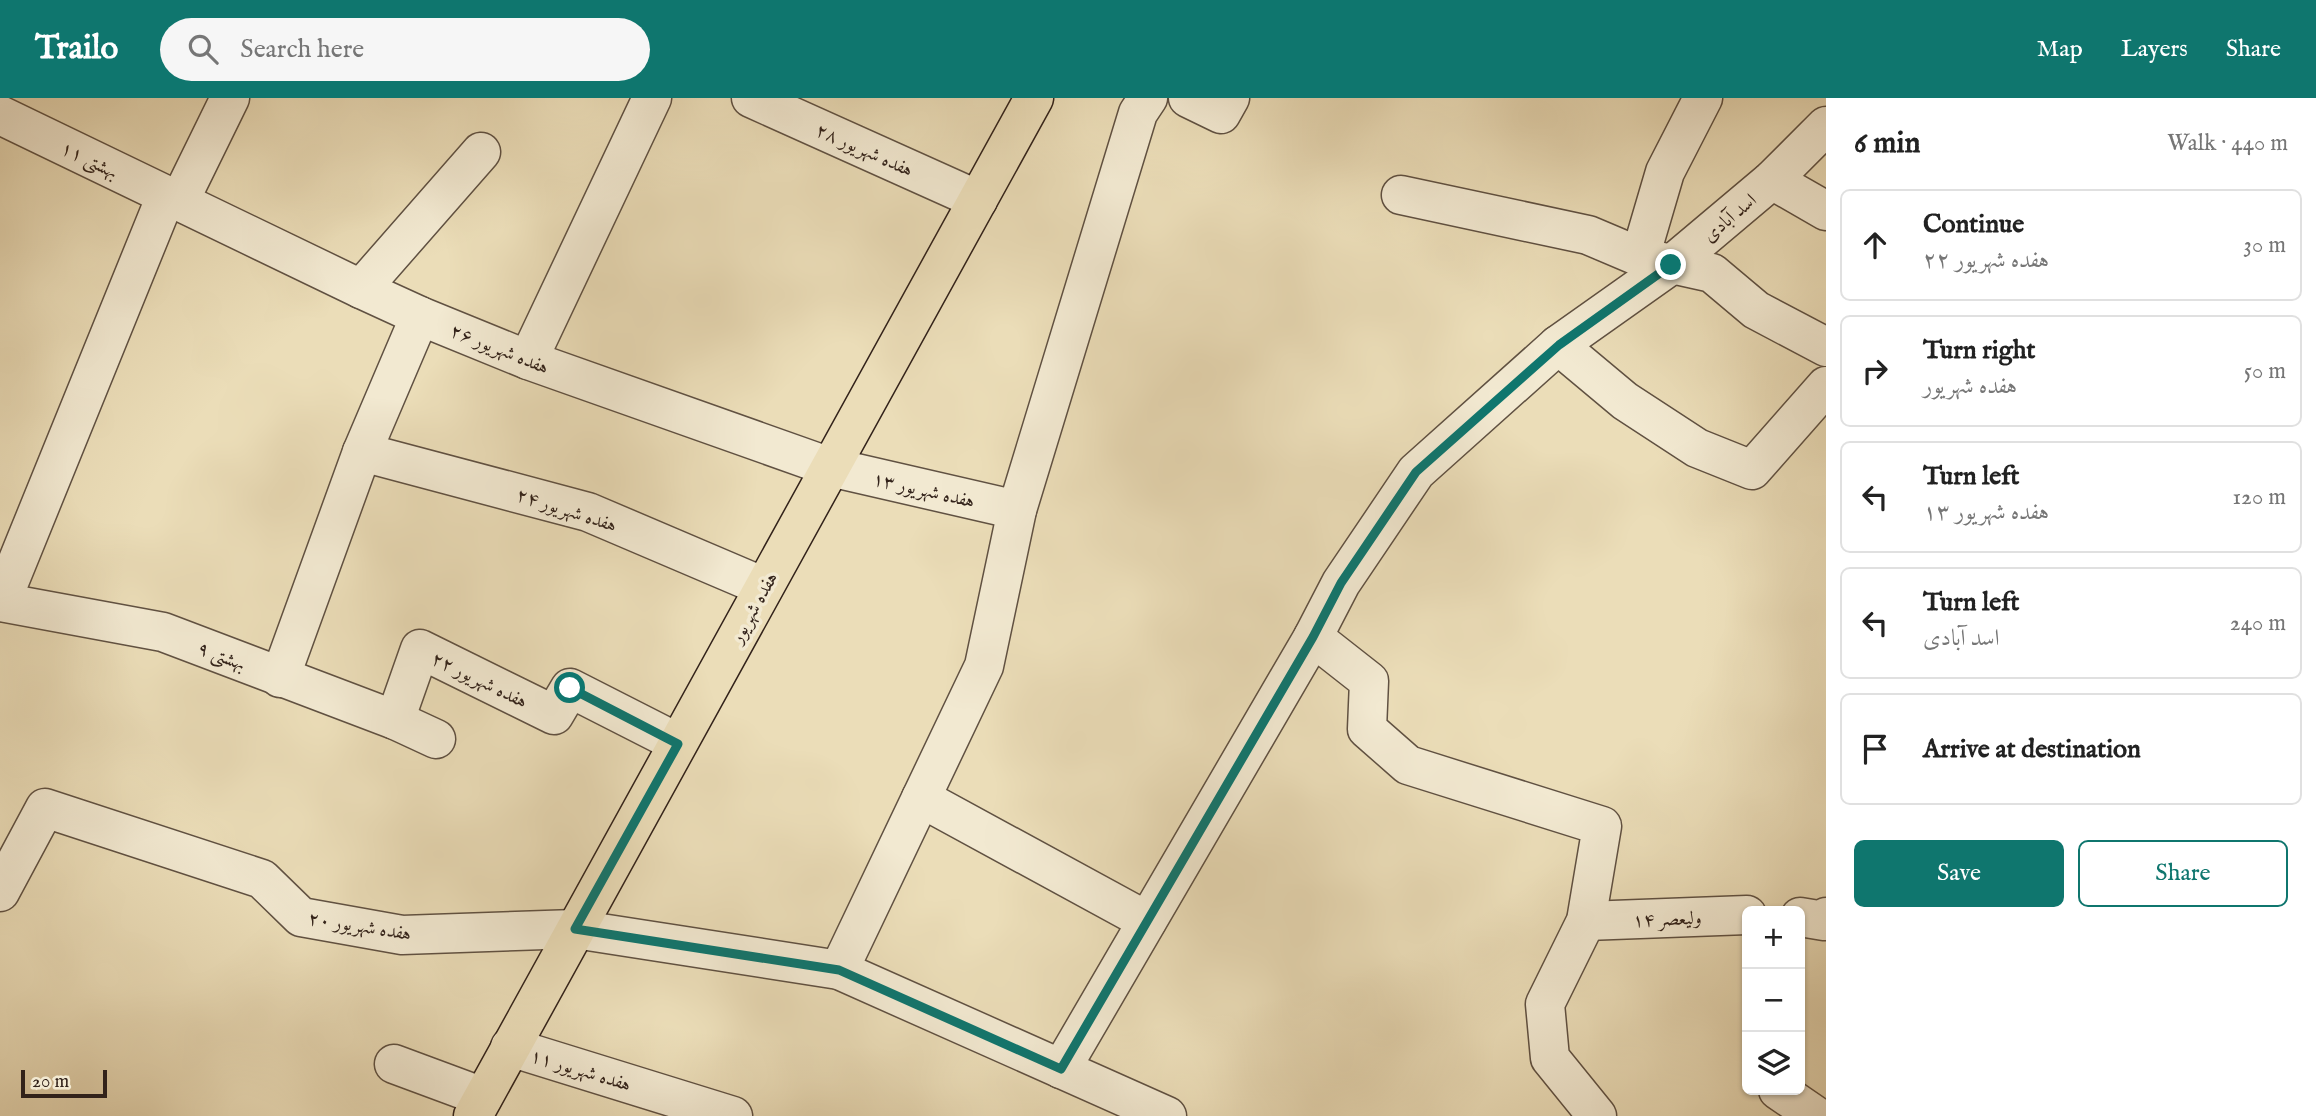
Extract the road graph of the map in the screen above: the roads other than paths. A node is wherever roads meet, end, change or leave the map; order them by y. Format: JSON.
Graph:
{"nodes":[{"id":1,"x":230,"y":98,"type":"edge"},
{"id":2,"x":652,"y":98,"type":"edge"},
{"id":3,"x":751,"y":98,"type":"edge"},
{"id":4,"x":1034,"y":98,"type":"edge"},
{"id":5,"x":1148,"y":98,"type":"edge"},
{"id":6,"x":1188,"y":98,"type":"edge"},
{"id":7,"x":1230,"y":98,"type":"edge"},
{"id":8,"x":1703,"y":98,"type":"edge"},
{"id":9,"x":0,"y":115,"type":"edge"},
{"id":10,"x":1826,"y":126,"type":"edge"},
{"id":11,"x":481,"y":152,"type":"dead end"},
{"id":12,"x":1772,"y":180,"type":"junction"},
{"id":13,"x":1401,"y":195,"type":"dead end"},
{"id":14,"x":173,"y":199,"type":"junction"},
{"id":15,"x":978,"y":200,"type":"junction"},
{"id":16,"x":1826,"y":211,"type":"edge"},
{"id":17,"x":1656,"y":261,"type":"junction"},
{"id":18,"x":361,"y":289,"type":"junction"},
{"id":19,"x":420,"y":316,"type":"junction"},
{"id":20,"x":1559,"y":345,"type":"junction"},
{"id":21,"x":1826,"y":347,"type":"edge"},
{"id":22,"x":528,"y":360,"type":"junction"},
{"id":23,"x":1826,"y":386,"type":"edge"},
{"id":24,"x":362,"y":452,"type":"junction"},
{"id":25,"x":831,"y":467,"type":"junction"},
{"id":26,"x":1017,"y":510,"type":"junction"},
{"id":27,"x":764,"y":587,"type":"junction"},
{"id":28,"x":1,"y":602,"type":"edge"},
{"id":29,"x":1313,"y":637,"type":"junction"},
{"id":30,"x":281,"y":678,"type":"junction"},
{"id":31,"x":396,"y":720,"type":"junction"},
{"id":32,"x":436,"y":739,"type":"dead end"},
{"id":33,"x":678,"y":744,"type":"junction"},
{"id":34,"x":921,"y":798,"type":"junction"},
{"id":35,"x":9,"y":855,"type":"edge"},
{"id":36,"x":0,"y":892,"type":"edge"},
{"id":37,"x":1742,"y":915,"type":"edge"},
{"id":38,"x":1826,"y":917,"type":"edge"},
{"id":39,"x":1805,"y":918,"type":"edge"},
{"id":40,"x":1147,"y":921,"type":"junction"},
{"id":41,"x":1586,"y":921,"type":"junction"},
{"id":42,"x":575,"y":929,"type":"junction"},
{"id":43,"x":839,"y":970,"type":"junction"},
{"id":44,"x":510,"y":1047,"type":"junction"},
{"id":45,"x":394,"y":1064,"type":"dead end"},
{"id":46,"x":1061,"y":1069,"type":"junction"},
{"id":47,"x":1785,"y":1095,"type":"edge"},
{"id":48,"x":478,"y":1107,"type":"edge"},
{"id":49,"x":733,"y":1116,"type":"edge"},
{"id":50,"x":1167,"y":1116,"type":"edge"},
{"id":51,"x":1597,"y":1116,"type":"edge"},
{"id":52,"x":1816,"y":1116,"type":"edge"}],
"edges":[{"from":1,"to":14,"type":"street"},
{"from":2,"to":22,"type":"street"},
{"from":3,"to":15,"type":"street","name":"هفده شهریور ۲۸"},
{"from":4,"to":15,"type":"main road","name":"هفده شهریور"},
{"from":5,"to":26,"type":"street"},
{"from":6,"to":7,"type":"street"},
{"from":8,"to":17,"type":"street"},
{"from":9,"to":14,"type":"street","name":"بهشتی ۱۱"},
{"from":10,"to":12,"type":"street","name":"اسد آبادی"},
{"from":11,"to":18,"type":"street"},
{"from":12,"to":16,"type":"street"},
{"from":12,"to":17,"type":"street","name":"اسد آبادی"},
{"from":13,"to":17,"type":"street"},
{"from":14,"to":18,"type":"street","name":"هفده شهریور ۲۶"},
{"from":14,"to":28,"type":"street"},
{"from":15,"to":25,"type":"main road","name":"هفده شهریور"},
{"from":17,"to":20,"type":"street","name":"اسد آبادی"},
{"from":17,"to":21,"type":"street"},
{"from":18,"to":19,"type":"street","name":"هفده شهریور ۲۶"},
{"from":19,"to":22,"type":"street","name":"هفده شهریور ۲۶"},
{"from":19,"to":24,"type":"street"},
{"from":20,"to":23,"type":"street"},
{"from":20,"to":29,"type":"street","name":"اسد آبادی"},
{"from":22,"to":25,"type":"street","name":"هفده شهریور ۲۶"},
{"from":24,"to":27,"type":"street","name":"هفده شهریور ۲۴"},
{"from":24,"to":30,"type":"street"},
{"from":25,"to":26,"type":"street","name":"هفده شهریور ۱۳"},
{"from":25,"to":27,"type":"main road","name":"هفده شهریور"},
{"from":26,"to":34,"type":"street"},
{"from":27,"to":33,"type":"main road","name":"هفده شهریور"},
{"from":28,"to":30,"type":"street","name":"بهشتی ۹"},
{"from":29,"to":40,"type":"street","name":"اسد آبادی"},
{"from":29,"to":41,"type":"street"},
{"from":30,"to":31,"type":"street","name":"بهشتی ۹"},
{"from":31,"to":32,"type":"street","name":"بهشتی ۹"},
{"from":31,"to":33,"type":"street","name":"هفده شهریور ۲۲"},
{"from":33,"to":42,"type":"main road","name":"هفده شهریور"},
{"from":34,"to":40,"type":"street"},
{"from":34,"to":43,"type":"street"},
{"from":35,"to":36,"type":"street"},
{"from":35,"to":42,"type":"street","name":"هفده شهریور ۲۰"},
{"from":37,"to":41,"type":"street","name":"ولیعصر ۱۴"},
{"from":38,"to":39,"type":"street"},
{"from":40,"to":46,"type":"street","name":"اسد آبادی"},
{"from":41,"to":51,"type":"street"},
{"from":42,"to":43,"type":"street"},
{"from":42,"to":44,"type":"main road","name":"هفده شهریور"},
{"from":43,"to":46,"type":"street"},
{"from":44,"to":48,"type":"main road","name":"هفده شهریور"},
{"from":44,"to":49,"type":"street","name":"هفده شهریور ۱۱"},
{"from":45,"to":48,"type":"street"},
{"from":46,"to":50,"type":"street"},
{"from":47,"to":52,"type":"street"}]}
